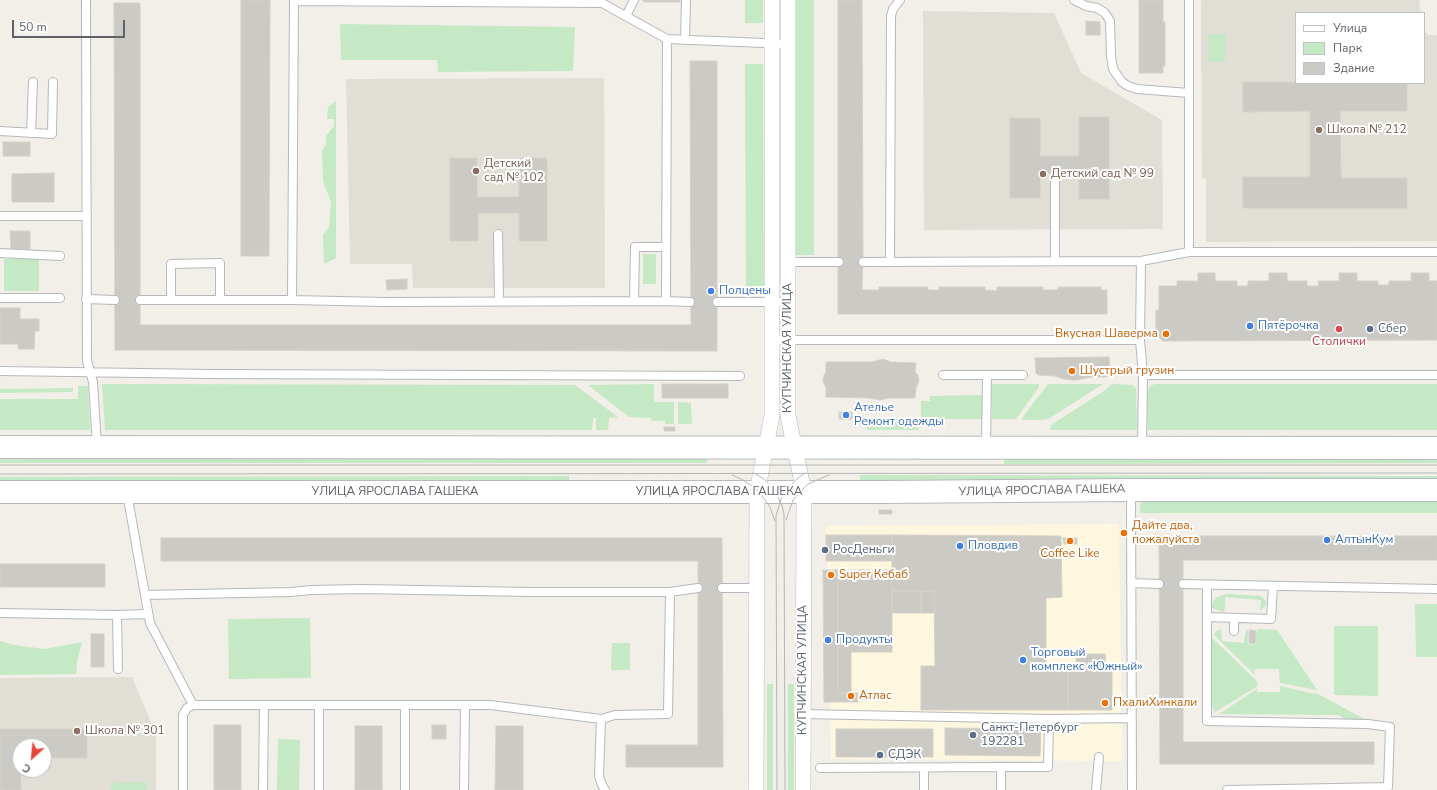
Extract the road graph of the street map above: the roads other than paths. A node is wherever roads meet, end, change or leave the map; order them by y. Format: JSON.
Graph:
{"nodes":[{"id":1,"x":86,"y":0,"type":"edge"},
{"id":2,"x":634,"y":0,"type":"edge"},
{"id":3,"x":772,"y":0,"type":"edge"},
{"id":4,"x":788,"y":0,"type":"edge"},
{"id":5,"x":900,"y":0,"type":"edge"},
{"id":6,"x":1074,"y":0,"type":"edge"},
{"id":7,"x":1189,"y":0,"type":"edge"},
{"id":8,"x":602,"y":1,"type":"edge"},
{"id":9,"x":686,"y":1,"type":"dead end"},
{"id":10,"x":626,"y":16,"type":"junction"},
{"id":11,"x":667,"y":39,"type":"junction"},
{"id":12,"x":685,"y":40,"type":"junction"},
{"id":13,"x":772,"y":44,"type":"junction"},
{"id":14,"x":788,"y":44,"type":"junction"},
{"id":15,"x":33,"y":82,"type":"dead end"},
{"id":16,"x":53,"y":82,"type":"dead end"},
{"id":17,"x":1189,"y":93,"type":"junction"},
{"id":18,"x":0,"y":131,"type":"edge"},
{"id":19,"x":31,"y":133,"type":"junction"},
{"id":20,"x":1055,"y":181,"type":"dead end"},
{"id":21,"x":0,"y":216,"type":"edge"},
{"id":22,"x":87,"y":216,"type":"junction"},
{"id":23,"x":498,"y":234,"type":"dead end"},
{"id":24,"x":666,"y":247,"type":"junction"},
{"id":25,"x":1189,"y":252,"type":"junction"},
{"id":26,"x":1437,"y":252,"type":"edge"},
{"id":27,"x":0,"y":253,"type":"edge"},
{"id":28,"x":60,"y":256,"type":"dead end"},
{"id":29,"x":890,"y":261,"type":"junction"},
{"id":30,"x":1055,"y":261,"type":"junction"},
{"id":31,"x":1141,"y":261,"type":"junction"},
{"id":32,"x":772,"y":262,"type":"junction"},
{"id":33,"x":788,"y":262,"type":"junction"},
{"id":34,"x":839,"y":262,"type":"dead end"},
{"id":35,"x":863,"y":262,"type":"dead end"},
{"id":36,"x":0,"y":298,"type":"edge"},
{"id":37,"x":60,"y":298,"type":"dead end"},
{"id":38,"x":86,"y":299,"type":"junction"},
{"id":39,"x":115,"y":300,"type":"dead end"},
{"id":40,"x":140,"y":300,"type":"dead end"},
{"id":41,"x":171,"y":300,"type":"junction"},
{"id":42,"x":220,"y":300,"type":"junction"},
{"id":43,"x":292,"y":300,"type":"junction"},
{"id":44,"x":499,"y":301,"type":"junction"},
{"id":45,"x":634,"y":301,"type":"junction"},
{"id":46,"x":666,"y":301,"type":"junction"},
{"id":47,"x":690,"y":302,"type":"dead end"},
{"id":48,"x":717,"y":302,"type":"dead end"},
{"id":49,"x":772,"y":302,"type":"junction"},
{"id":50,"x":788,"y":302,"type":"junction"},
{"id":51,"x":772,"y":340,"type":"junction"},
{"id":52,"x":788,"y":340,"type":"junction"},
{"id":53,"x":1140,"y":340,"type":"junction"},
{"id":54,"x":0,"y":371,"type":"edge"},
{"id":55,"x":90,"y":372,"type":"junction"},
{"id":56,"x":943,"y":375,"type":"dead end"},
{"id":57,"x":986,"y":375,"type":"junction"},
{"id":58,"x":1023,"y":375,"type":"dead end"},
{"id":59,"x":1143,"y":375,"type":"junction"},
{"id":60,"x":1437,"y":375,"type":"edge"},
{"id":61,"x":740,"y":376,"type":"dead end"},
{"id":62,"x":0,"y":447,"type":"edge"},
{"id":63,"x":97,"y":447,"type":"junction"},
{"id":64,"x":766,"y":448,"type":"junction"},
{"id":65,"x":795,"y":448,"type":"junction"},
{"id":66,"x":986,"y":448,"type":"junction"},
{"id":67,"x":1142,"y":448,"type":"junction"},
{"id":68,"x":1437,"y":448,"type":"edge"},
{"id":69,"x":1131,"y":490,"type":"junction"},
{"id":70,"x":1437,"y":490,"type":"edge"},
{"id":71,"x":126,"y":491,"type":"junction"},
{"id":72,"x":0,"y":492,"type":"edge"},
{"id":73,"x":757,"y":492,"type":"junction"},
{"id":74,"x":804,"y":492,"type":"junction"},
{"id":75,"x":1131,"y":583,"type":"junction"},
{"id":76,"x":1159,"y":584,"type":"dead end"},
{"id":77,"x":1183,"y":584,"type":"dead end"},
{"id":78,"x":1207,"y":585,"type":"junction"},
{"id":79,"x":1273,"y":586,"type":"junction"},
{"id":80,"x":698,"y":588,"type":"dead end"},
{"id":81,"x":722,"y":588,"type":"dead end"},
{"id":82,"x":756,"y":588,"type":"junction"},
{"id":83,"x":1437,"y":589,"type":"edge"},
{"id":84,"x":670,"y":592,"type":"junction"},
{"id":85,"x":145,"y":595,"type":"junction"},
{"id":86,"x":0,"y":613,"type":"edge"},
{"id":87,"x":147,"y":614,"type":"junction"},
{"id":88,"x":118,"y":615,"type":"junction"},
{"id":89,"x":1207,"y":617,"type":"junction"},
{"id":90,"x":1234,"y":618,"type":"junction"},
{"id":91,"x":1234,"y":631,"type":"dead end"},
{"id":92,"x":118,"y":669,"type":"dead end"},
{"id":93,"x":192,"y":705,"type":"junction"},
{"id":94,"x":264,"y":705,"type":"junction"},
{"id":95,"x":319,"y":705,"type":"junction"},
{"id":96,"x":405,"y":705,"type":"junction"},
{"id":97,"x":465,"y":705,"type":"junction"},
{"id":98,"x":804,"y":714,"type":"junction"},
{"id":99,"x":1131,"y":718,"type":"junction"},
{"id":100,"x":601,"y":719,"type":"junction"},
{"id":101,"x":1048,"y":719,"type":"junction"},
{"id":102,"x":1099,"y":757,"type":"dead end"},
{"id":103,"x":1002,"y":767,"type":"junction"},
{"id":104,"x":820,"y":768,"type":"dead end"},
{"id":105,"x":924,"y":768,"type":"junction"},
{"id":106,"x":183,"y":790,"type":"edge"},
{"id":107,"x":263,"y":790,"type":"edge"},
{"id":108,"x":319,"y":790,"type":"edge"},
{"id":109,"x":405,"y":790,"type":"edge"},
{"id":110,"x":464,"y":790,"type":"edge"},
{"id":111,"x":605,"y":790,"type":"edge"},
{"id":112,"x":756,"y":790,"type":"edge"},
{"id":113,"x":803,"y":790,"type":"edge"},
{"id":114,"x":924,"y":790,"type":"edge"},
{"id":115,"x":1001,"y":790,"type":"edge"},
{"id":116,"x":1096,"y":790,"type":"edge"},
{"id":117,"x":1132,"y":790,"type":"edge"},
{"id":118,"x":1227,"y":790,"type":"edge"}],
"edges":[{"from":1,"to":22,"type":"lane"},
{"from":2,"to":10,"type":"lane"},
{"from":3,"to":13,"type":"street","name":"КУПЧИНСКАЯ УЛИЦА"},
{"from":4,"to":14,"type":"street","name":"КУПЧИНСКАЯ УЛИЦА"},
{"from":5,"to":29,"type":"lane"},
{"from":6,"to":17,"type":"lane"},
{"from":7,"to":17,"type":"lane"},
{"from":8,"to":10,"type":"lane"},
{"from":8,"to":43,"type":"lane"},
{"from":9,"to":12,"type":"lane"},
{"from":10,"to":11,"type":"lane"},
{"from":11,"to":12,"type":"lane"},
{"from":11,"to":24,"type":"lane"},
{"from":12,"to":13,"type":"lane"},
{"from":13,"to":14,"type":"lane"},
{"from":13,"to":32,"type":"street","name":"КУПЧИНСКАЯ УЛИЦА"},
{"from":14,"to":33,"type":"street","name":"КУПЧИНСКАЯ УЛИЦА"},
{"from":15,"to":19,"type":"lane"},
{"from":16,"to":19,"type":"lane"},
{"from":17,"to":25,"type":"lane"},
{"from":18,"to":19,"type":"lane"},
{"from":20,"to":30,"type":"lane"},
{"from":21,"to":22,"type":"lane"},
{"from":22,"to":38,"type":"lane"},
{"from":23,"to":44,"type":"lane"},
{"from":24,"to":45,"type":"lane"},
{"from":24,"to":46,"type":"lane"},
{"from":25,"to":26,"type":"lane"},
{"from":25,"to":31,"type":"lane"},
{"from":27,"to":28,"type":"lane"},
{"from":29,"to":30,"type":"lane"},
{"from":29,"to":35,"type":"lane"},
{"from":30,"to":31,"type":"lane"},
{"from":31,"to":53,"type":"lane"},
{"from":32,"to":33,"type":"lane"},
{"from":32,"to":49,"type":"street","name":"КУПЧИНСКАЯ УЛИЦА"},
{"from":33,"to":34,"type":"lane"},
{"from":33,"to":50,"type":"street","name":"КУПЧИНСКАЯ УЛИЦА"},
{"from":36,"to":37,"type":"lane"},
{"from":38,"to":39,"type":"lane"},
{"from":38,"to":55,"type":"lane"},
{"from":40,"to":41,"type":"lane"},
{"from":41,"to":42,"type":"lane"},
{"from":41,"to":42,"type":"lane"},
{"from":42,"to":43,"type":"lane"},
{"from":43,"to":44,"type":"lane"},
{"from":44,"to":45,"type":"lane"},
{"from":45,"to":46,"type":"lane"},
{"from":46,"to":47,"type":"lane"},
{"from":48,"to":49,"type":"lane"},
{"from":49,"to":50,"type":"lane"},
{"from":49,"to":51,"type":"street","name":"КУПЧИНСКАЯ УЛИЦА"},
{"from":50,"to":52,"type":"street","name":"КУПЧИНСКАЯ УЛИЦА"},
{"from":51,"to":52,"type":"lane"},
{"from":51,"to":64,"type":"street","name":"КУПЧИНСКАЯ УЛИЦА"},
{"from":52,"to":53,"type":"lane"},
{"from":52,"to":65,"type":"street","name":"КУПЧИНСКАЯ УЛИЦА"},
{"from":53,"to":59,"type":"lane"},
{"from":54,"to":55,"type":"lane"},
{"from":55,"to":61,"type":"lane"},
{"from":55,"to":63,"type":"lane"},
{"from":56,"to":57,"type":"lane"},
{"from":57,"to":58,"type":"lane"},
{"from":57,"to":66,"type":"lane"},
{"from":59,"to":60,"type":"lane"},
{"from":59,"to":67,"type":"lane"},
{"from":62,"to":63,"type":"street"},
{"from":63,"to":64,"type":"street"},
{"from":64,"to":65,"type":"street"},
{"from":64,"to":73,"type":"street","name":"КУПЧИНСКАЯ УЛИЦА"},
{"from":65,"to":66,"type":"street"},
{"from":65,"to":74,"type":"street","name":"КУПЧИНСКАЯ УЛИЦА"},
{"from":66,"to":67,"type":"street"},
{"from":67,"to":68,"type":"street"},
{"from":69,"to":70,"type":"street","name":"УЛИЦА ЯРОСЛАВА ГАШЕКА"},
{"from":69,"to":74,"type":"street","name":"УЛИЦА ЯРОСЛАВА ГАШЕКА"},
{"from":69,"to":75,"type":"lane"},
{"from":71,"to":72,"type":"street","name":"УЛИЦА ЯРОСЛАВА ГАШЕКА"},
{"from":71,"to":73,"type":"street","name":"УЛИЦА ЯРОСЛАВА ГАШЕКА"},
{"from":71,"to":85,"type":"lane"},
{"from":73,"to":74,"type":"street","name":"УЛИЦА ЯРОСЛАВА ГАШЕКА"},
{"from":73,"to":82,"type":"street","name":"КУПЧИНСКАЯ УЛИЦА"},
{"from":74,"to":98,"type":"street","name":"КУПЧИНСКАЯ УЛИЦА"},
{"from":75,"to":76,"type":"lane"},
{"from":75,"to":99,"type":"lane"},
{"from":77,"to":78,"type":"lane"},
{"from":78,"to":79,"type":"lane"},
{"from":78,"to":89,"type":"lane"},
{"from":79,"to":83,"type":"lane"},
{"from":79,"to":90,"type":"lane"},
{"from":80,"to":84,"type":"lane"},
{"from":81,"to":82,"type":"lane"},
{"from":82,"to":112,"type":"street","name":"КУПЧИНСКАЯ УЛИЦА"},
{"from":84,"to":85,"type":"lane"},
{"from":84,"to":100,"type":"lane"},
{"from":85,"to":87,"type":"lane"},
{"from":86,"to":88,"type":"lane"},
{"from":87,"to":88,"type":"lane"},
{"from":87,"to":93,"type":"lane"},
{"from":88,"to":92,"type":"lane"},
{"from":89,"to":90,"type":"lane"},
{"from":89,"to":118,"type":"lane"},
{"from":90,"to":91,"type":"lane"},
{"from":93,"to":94,"type":"lane"},
{"from":93,"to":106,"type":"lane"},
{"from":94,"to":95,"type":"lane"},
{"from":94,"to":107,"type":"lane"},
{"from":95,"to":96,"type":"lane"},
{"from":95,"to":108,"type":"lane"},
{"from":96,"to":97,"type":"lane"},
{"from":96,"to":109,"type":"lane"},
{"from":97,"to":100,"type":"lane"},
{"from":97,"to":110,"type":"lane"},
{"from":98,"to":101,"type":"lane"},
{"from":98,"to":113,"type":"street","name":"КУПЧИНСКАЯ УЛИЦА"},
{"from":99,"to":101,"type":"lane"},
{"from":99,"to":117,"type":"lane"},
{"from":100,"to":111,"type":"lane"},
{"from":101,"to":103,"type":"lane"},
{"from":102,"to":116,"type":"lane"},
{"from":103,"to":105,"type":"lane"},
{"from":103,"to":115,"type":"lane"},
{"from":104,"to":105,"type":"lane"},
{"from":105,"to":114,"type":"lane"}]}
